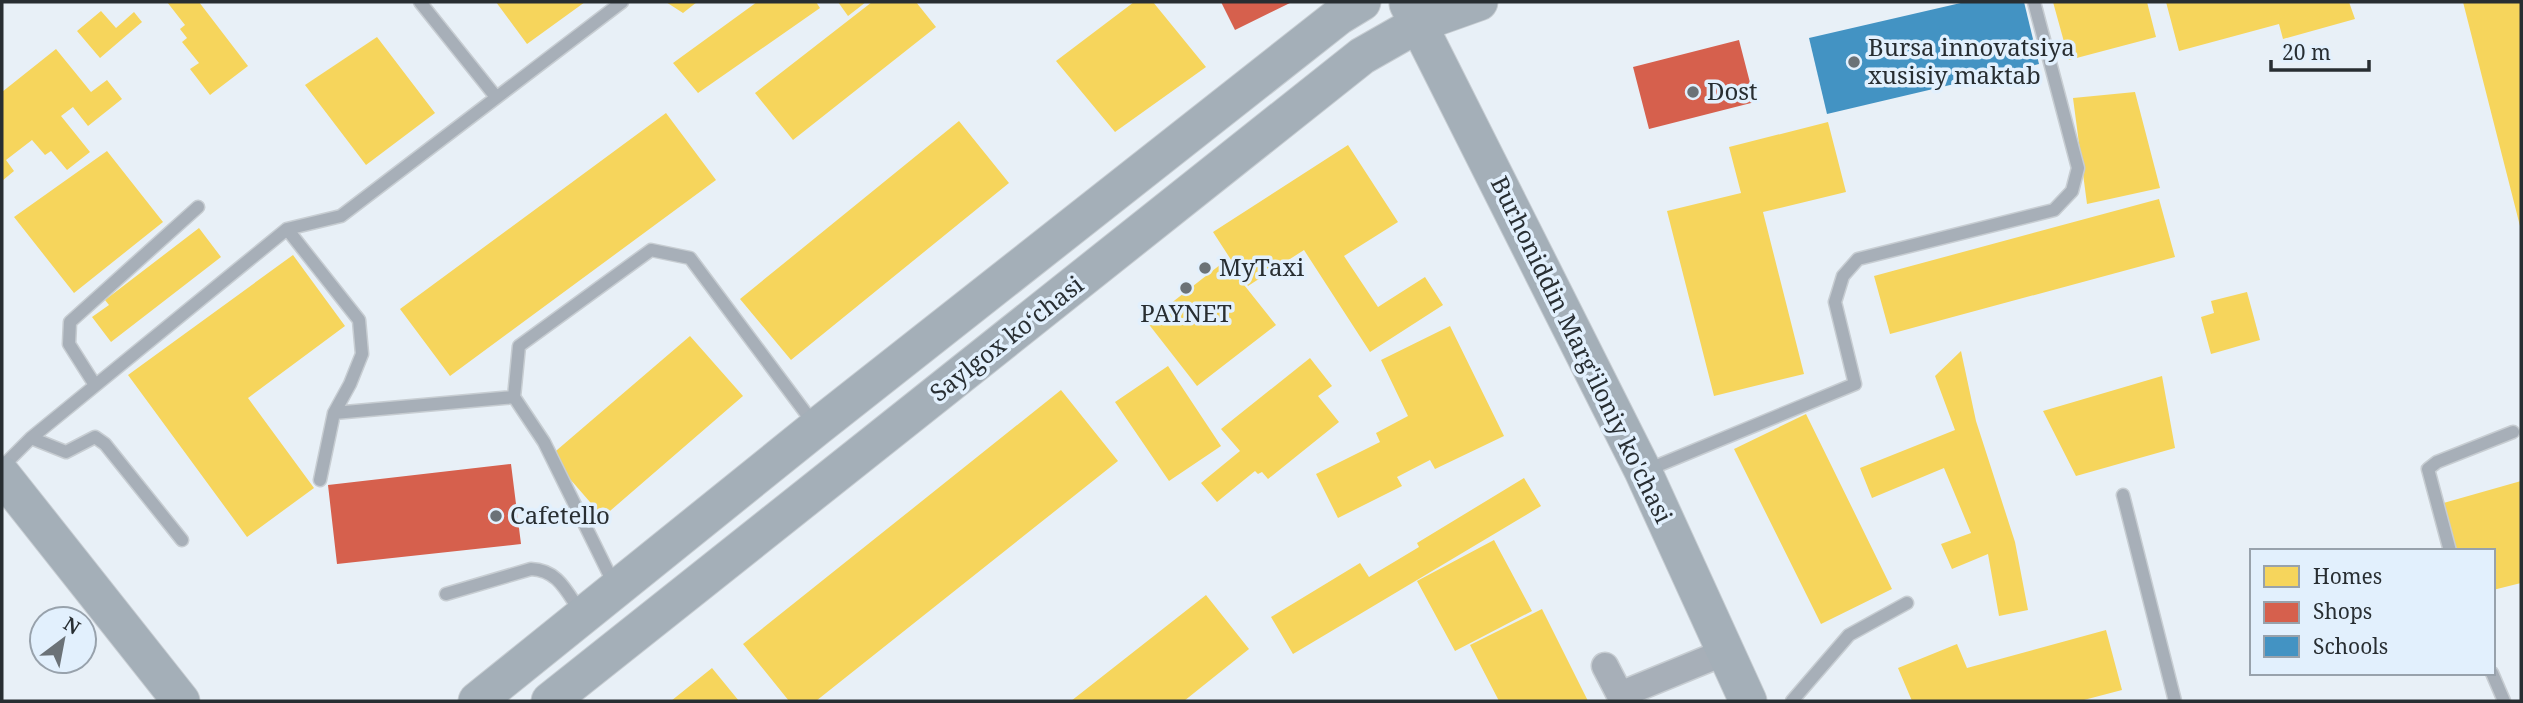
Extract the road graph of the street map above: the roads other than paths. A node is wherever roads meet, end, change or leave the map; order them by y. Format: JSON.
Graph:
{"nodes":[{"id":1,"x":420,"y":2,"type":"edge"},
{"id":2,"x":622,"y":2,"type":"edge"},
{"id":3,"x":1362,"y":2,"type":"edge"},
{"id":4,"x":1479,"y":2,"type":"edge"},
{"id":5,"x":2034,"y":2,"type":"edge"},
{"id":6,"x":1414,"y":12,"type":"edge"},
{"id":7,"x":496,"y":97,"type":"junction"},
{"id":8,"x":198,"y":207,"type":"dead end"},
{"id":9,"x":287,"y":229,"type":"junction"},
{"id":10,"x":95,"y":386,"type":"junction"},
{"id":11,"x":514,"y":397,"type":"junction"},
{"id":12,"x":334,"y":413,"type":"junction"},
{"id":13,"x":817,"y":427,"type":"junction"},
{"id":14,"x":2513,"y":432,"type":"dead end"},
{"id":15,"x":31,"y":438,"type":"junction"},
{"id":16,"x":2,"y":467,"type":"edge"},
{"id":17,"x":1643,"y":471,"type":"junction"},
{"id":18,"x":2,"y":475,"type":"edge"},
{"id":19,"x":320,"y":480,"type":"dead end"},
{"id":20,"x":2123,"y":495,"type":"dead end"},
{"id":21,"x":182,"y":540,"type":"dead end"},
{"id":22,"x":2449,"y":549,"type":"edge"},
{"id":23,"x":616,"y":587,"type":"junction"},
{"id":24,"x":446,"y":594,"type":"dead end"},
{"id":25,"x":1908,"y":603,"type":"dead end"},
{"id":26,"x":583,"y":615,"type":"junction"},
{"id":27,"x":1725,"y":652,"type":"junction"},
{"id":28,"x":1605,"y":666,"type":"dead end"},
{"id":29,"x":2493,"y":675,"type":"edge"},
{"id":30,"x":1621,"y":698,"type":"edge"},
{"id":31,"x":181,"y":701,"type":"edge"},
{"id":32,"x":477,"y":701,"type":"edge"},
{"id":33,"x":550,"y":701,"type":"edge"},
{"id":34,"x":1748,"y":701,"type":"edge"},
{"id":35,"x":1791,"y":701,"type":"edge"},
{"id":36,"x":2175,"y":701,"type":"edge"},
{"id":37,"x":2504,"y":701,"type":"edge"}],
"edges":[{"from":1,"to":7,"type":"lane"},
{"from":2,"to":7,"type":"lane"},
{"from":3,"to":13,"type":"main road","name":"Saylgox koʻchasi"},
{"from":4,"to":6,"type":"main road","name":"Saylgox koʻchasi"},
{"from":5,"to":17,"type":"lane"},
{"from":6,"to":17,"type":"main road","name":"Burhoniddin Marg'iloniy ko'chasi"},
{"from":6,"to":33,"type":"main road","name":"Saylgox koʻchasi"},
{"from":7,"to":9,"type":"lane"},
{"from":8,"to":10,"type":"lane"},
{"from":9,"to":10,"type":"lane"},
{"from":9,"to":12,"type":"lane"},
{"from":10,"to":15,"type":"lane"},
{"from":11,"to":12,"type":"lane"},
{"from":11,"to":13,"type":"lane"},
{"from":11,"to":23,"type":"lane"},
{"from":12,"to":19,"type":"lane"},
{"from":13,"to":23,"type":"main road","name":"Saylgox koʻchasi"},
{"from":14,"to":22,"type":"lane"},
{"from":15,"to":16,"type":"lane"},
{"from":15,"to":21,"type":"lane"},
{"from":17,"to":27,"type":"main road","name":"Burhoniddin Marg'iloniy ko'chasi"},
{"from":18,"to":31,"type":"main road"},
{"from":20,"to":36,"type":"lane"},
{"from":23,"to":26,"type":"main road","name":"Saylgox koʻchasi"},
{"from":24,"to":26,"type":"lane"},
{"from":25,"to":35,"type":"lane"},
{"from":26,"to":32,"type":"main road","name":"Saylgox koʻchasi"},
{"from":27,"to":30,"type":"street"},
{"from":27,"to":34,"type":"main road","name":"Burhoniddin Marg'iloniy ko'chasi"},
{"from":28,"to":30,"type":"street"},
{"from":29,"to":37,"type":"lane"}]}
